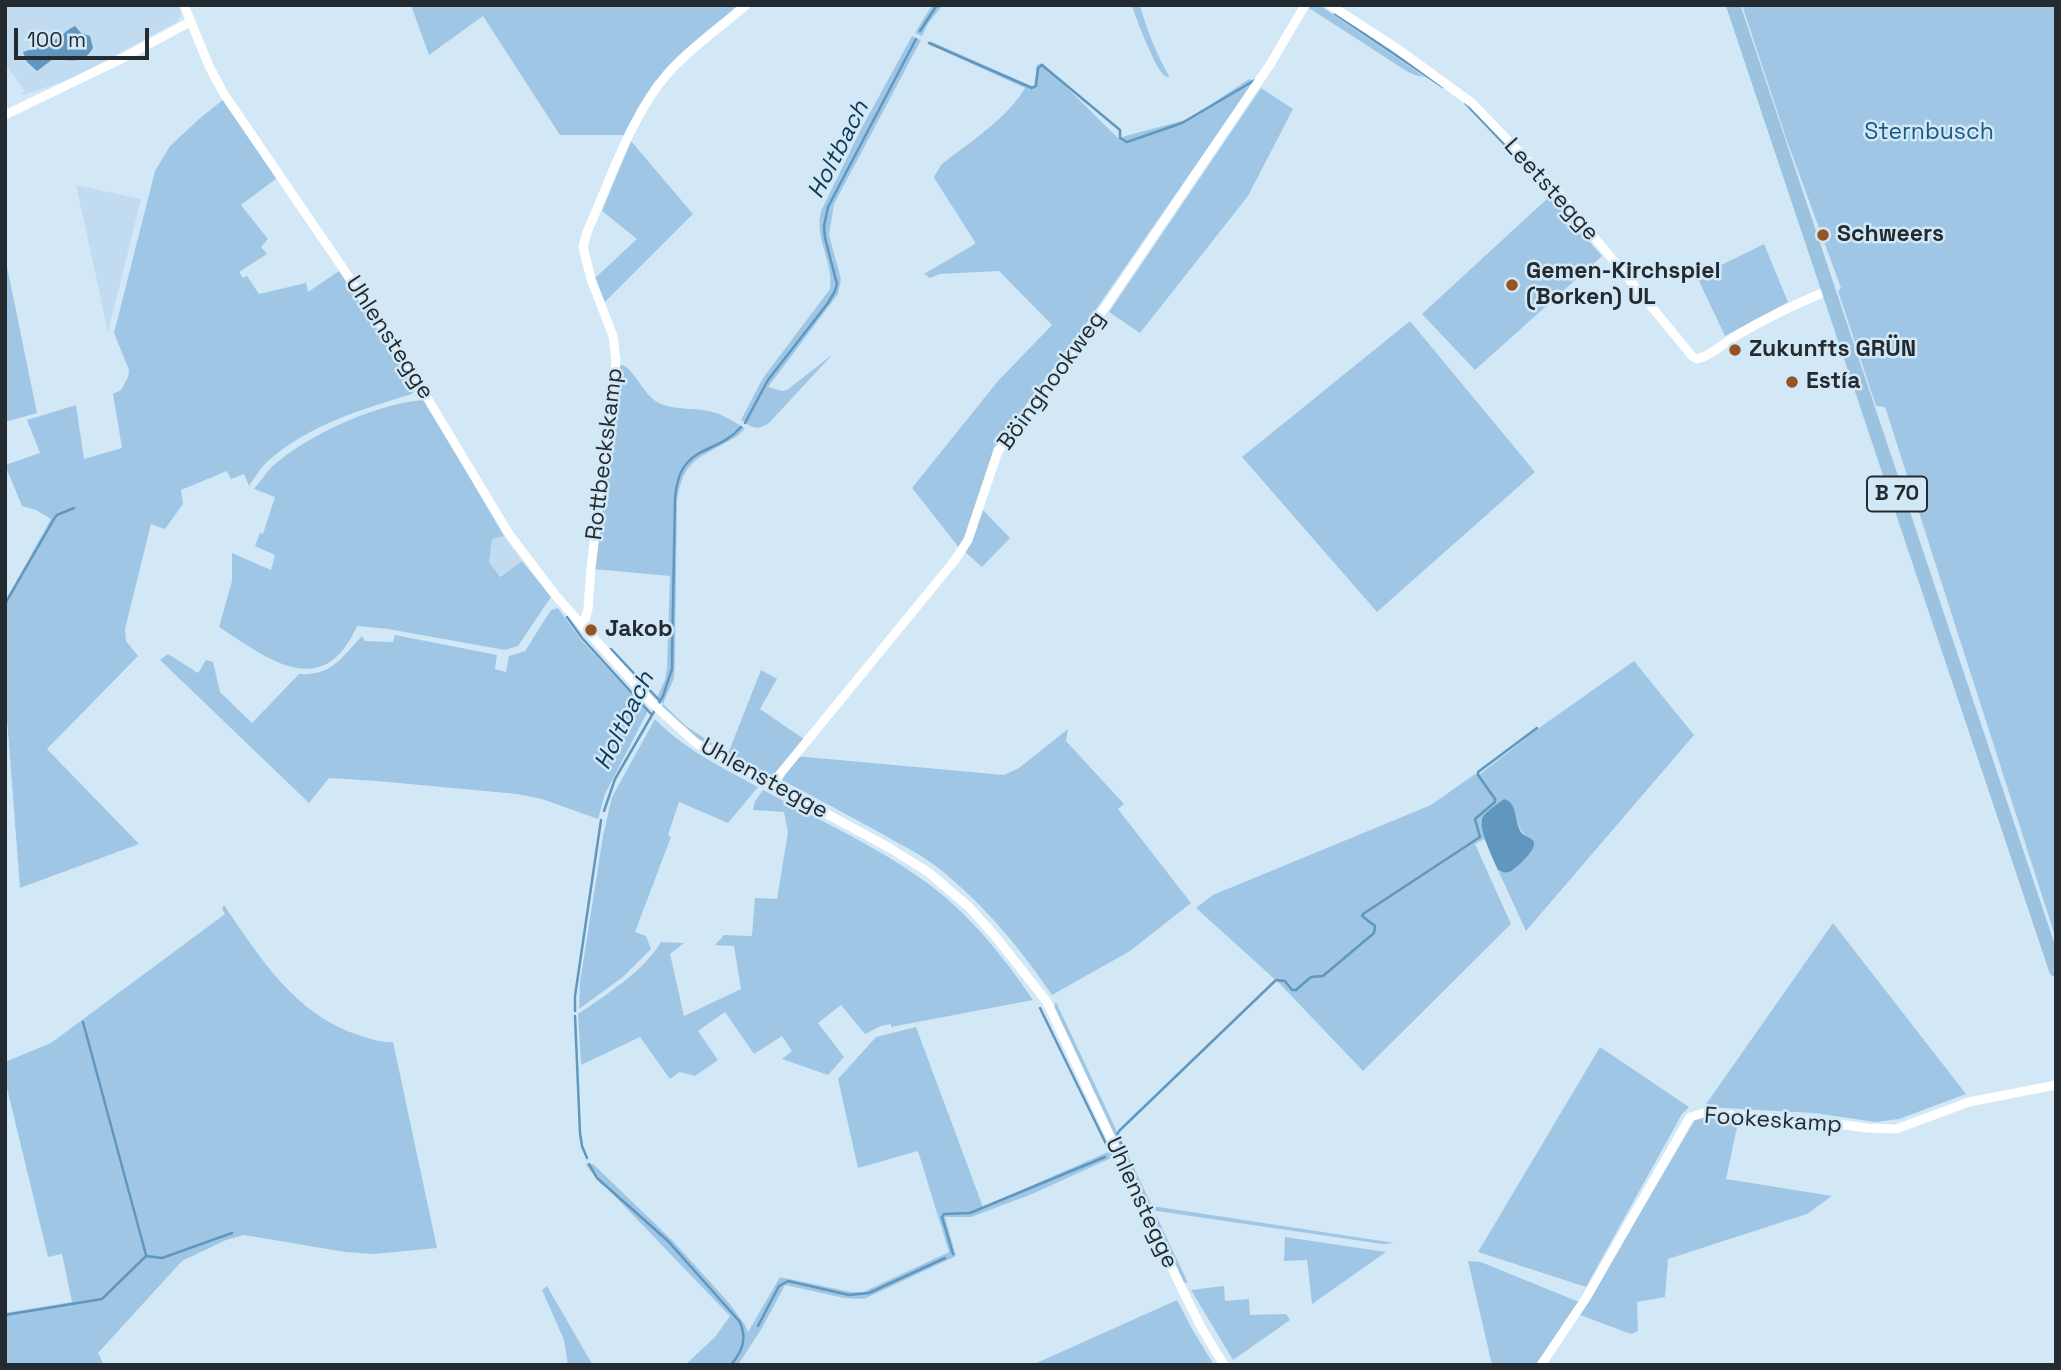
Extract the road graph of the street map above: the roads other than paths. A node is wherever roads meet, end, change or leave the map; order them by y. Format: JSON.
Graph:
{"nodes":[{"id":1,"x":184,"y":5,"type":"edge"},
{"id":2,"x":746,"y":5,"type":"edge"},
{"id":3,"x":1306,"y":5,"type":"edge"},
{"id":4,"x":1330,"y":5,"type":"edge"},
{"id":5,"x":1734,"y":5,"type":"edge"},
{"id":6,"x":190,"y":22,"type":"junction"},
{"id":7,"x":5,"y":115,"type":"edge"},
{"id":8,"x":1829,"y":290,"type":"junction"},
{"id":9,"x":583,"y":627,"type":"junction"},
{"id":10,"x":771,"y":785,"type":"junction"},
{"id":11,"x":2056,"y":970,"type":"edge"},
{"id":12,"x":2056,"y":1085,"type":"edge"},
{"id":13,"x":1224,"y":1365,"type":"edge"},
{"id":14,"x":1541,"y":1365,"type":"edge"}],
"edges":[{"from":1,"to":6,"type":"street","name":"Uhlenstegge"},
{"from":2,"to":9,"type":"street","name":"Rottbeckskamp"},
{"from":3,"to":10,"type":"street","name":"Böinghookweg"},
{"from":4,"to":8,"type":"street","name":"Leetstegge"},
{"from":5,"to":8,"type":"main road","number":"B 70"},
{"from":6,"to":7,"type":"street"},
{"from":6,"to":9,"type":"street","name":"Uhlenstegge"},
{"from":8,"to":11,"type":"main road","number":"B 70"},
{"from":9,"to":10,"type":"street","name":"Uhlenstegge"},
{"from":10,"to":13,"type":"street","name":"Uhlenstegge"},
{"from":12,"to":14,"type":"street","name":"Fookeskamp"}]}
